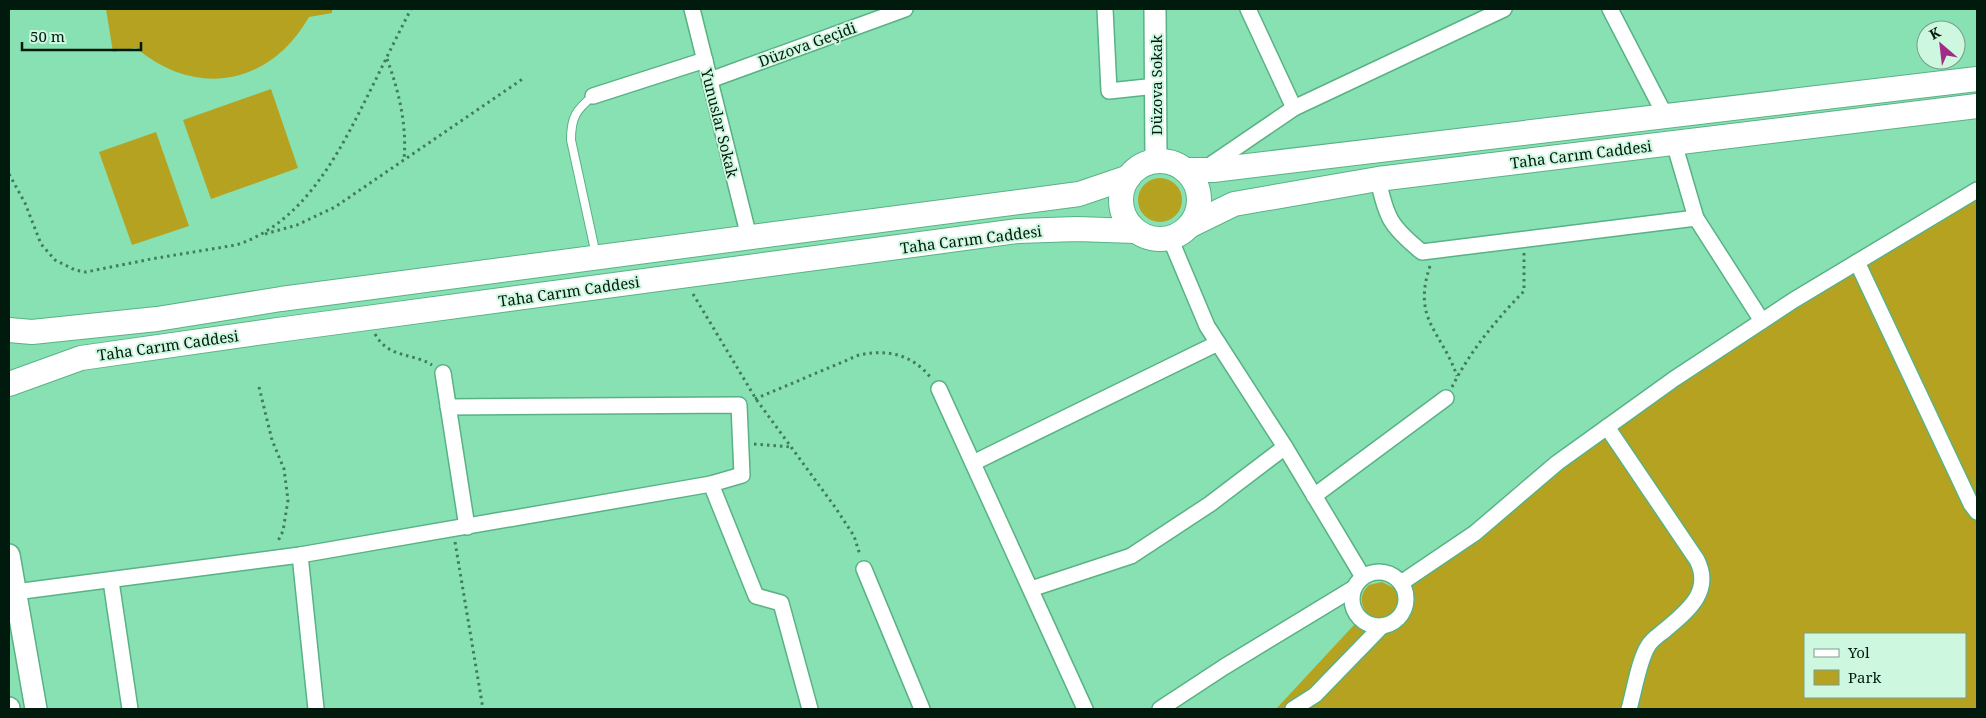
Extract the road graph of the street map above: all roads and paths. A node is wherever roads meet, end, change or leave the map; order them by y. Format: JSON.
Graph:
{"nodes":[{"id":1,"x":411,"y":9,"type":"edge"},
{"id":2,"x":692,"y":9,"type":"edge"},
{"id":3,"x":905,"y":9,"type":"edge"},
{"id":4,"x":1105,"y":9,"type":"edge"},
{"id":5,"x":1155,"y":9,"type":"edge"},
{"id":6,"x":1248,"y":9,"type":"edge"},
{"id":7,"x":1504,"y":9,"type":"edge"},
{"id":8,"x":1610,"y":9,"type":"edge"},
{"id":9,"x":386,"y":58,"type":"junction"},
{"id":10,"x":705,"y":60,"type":"junction"},
{"id":11,"x":524,"y":78,"type":"dead end"},
{"id":12,"x":1977,"y":79,"type":"edge"},
{"id":13,"x":710,"y":80,"type":"junction"},
{"id":14,"x":1156,"y":86,"type":"junction"},
{"id":15,"x":593,"y":96,"type":"joint"},
{"id":16,"x":1977,"y":106,"type":"edge"},
{"id":17,"x":1294,"y":108,"type":"junction"},
{"id":18,"x":1666,"y":117,"type":"junction"},
{"id":19,"x":1674,"y":143,"type":"junction"},
{"id":20,"x":404,"y":161,"type":"junction"},
{"id":21,"x":1156,"y":161,"type":"junction"},
{"id":22,"x":1194,"y":170,"type":"junction"},
{"id":23,"x":9,"y":174,"type":"edge"},
{"id":24,"x":1128,"y":177,"type":"junction"},
{"id":25,"x":1378,"y":179,"type":"junction"},
{"id":26,"x":1977,"y":190,"type":"edge"},
{"id":27,"x":1696,"y":218,"type":"junction"},
{"id":28,"x":1191,"y":225,"type":"junction"},
{"id":29,"x":1135,"y":231,"type":"junction"},
{"id":30,"x":261,"y":235,"type":"junction"},
{"id":31,"x":749,"y":237,"type":"junction"},
{"id":32,"x":1170,"y":238,"type":"junction"},
{"id":33,"x":1524,"y":239,"type":"junction"},
{"id":34,"x":1434,"y":251,"type":"junction"},
{"id":35,"x":596,"y":257,"type":"junction"},
{"id":36,"x":1857,"y":262,"type":"junction"},
{"id":37,"x":683,"y":276,"type":"junction"},
{"id":38,"x":370,"y":318,"type":"junction"},
{"id":39,"x":1762,"y":321,"type":"junction"},
{"id":40,"x":9,"y":330,"type":"edge"},
{"id":41,"x":1218,"y":343,"type":"junction"},
{"id":42,"x":443,"y":373,"type":"joint"},
{"id":43,"x":9,"y":384,"type":"edge"},
{"id":44,"x":260,"y":387,"type":"dead end"},
{"id":45,"x":940,"y":389,"type":"joint"},
{"id":46,"x":1446,"y":398,"type":"dead end"},
{"id":47,"x":756,"y":399,"type":"junction"},
{"id":48,"x":448,"y":407,"type":"junction"},
{"id":49,"x":1607,"y":427,"type":"junction"},
{"id":50,"x":741,"y":443,"type":"junction"},
{"id":51,"x":791,"y":447,"type":"junction"},
{"id":52,"x":1285,"y":448,"type":"junction"},
{"id":53,"x":973,"y":463,"type":"junction"},
{"id":54,"x":711,"y":484,"type":"junction"},
{"id":55,"x":1314,"y":496,"type":"junction"},
{"id":56,"x":1977,"y":512,"type":"edge"},
{"id":57,"x":460,"y":528,"type":"junction"},
{"id":58,"x":9,"y":555,"type":"edge"},
{"id":59,"x":300,"y":555,"type":"junction"},
{"id":60,"x":269,"y":559,"type":"junction"},
{"id":61,"x":864,"y":569,"type":"joint"},
{"id":62,"x":111,"y":581,"type":"junction"},
{"id":63,"x":1359,"y":582,"type":"junction"},
{"id":64,"x":1401,"y":583,"type":"junction"},
{"id":65,"x":1031,"y":589,"type":"junction"},
{"id":66,"x":16,"y":592,"type":"junction"},
{"id":67,"x":1382,"y":626,"type":"junction"},
{"id":68,"x":36,"y":709,"type":"edge"},
{"id":69,"x":130,"y":709,"type":"edge"},
{"id":70,"x":316,"y":709,"type":"edge"},
{"id":71,"x":483,"y":709,"type":"edge"},
{"id":72,"x":810,"y":709,"type":"edge"},
{"id":73,"x":922,"y":709,"type":"edge"},
{"id":74,"x":1086,"y":709,"type":"edge"},
{"id":75,"x":1160,"y":709,"type":"edge"},
{"id":76,"x":1292,"y":709,"type":"edge"},
{"id":77,"x":1629,"y":709,"type":"edge"}],
"edges":[{"from":1,"to":9,"type":"path"},
{"from":2,"to":10,"type":"street","name":"Yunuslar Sokak"},
{"from":3,"to":13,"type":"street","name":"Düzova Geçidi"},
{"from":4,"to":14,"type":"street"},
{"from":5,"to":14,"type":"street","name":"Düzova Sokak"},
{"from":6,"to":17,"type":"street"},
{"from":7,"to":17,"type":"street"},
{"from":8,"to":18,"type":"street"},
{"from":9,"to":20,"type":"path"},
{"from":9,"to":30,"type":"path"},
{"from":10,"to":13,"type":"street","name":"Yunuslar Sokak"},
{"from":10,"to":15,"type":"street"},
{"from":11,"to":20,"type":"path"},
{"from":12,"to":18,"type":"main road","name":"Taha Carım Caddesi"},
{"from":13,"to":31,"type":"street","name":"Yunuslar Sokak"},
{"from":14,"to":21,"type":"street","name":"Düzova Sokak"},
{"from":15,"to":35,"type":"lane"},
{"from":16,"to":19,"type":"main road","name":"Taha Carım Caddesi"},
{"from":17,"to":22,"type":"street"},
{"from":18,"to":22,"type":"main road","name":"Taha Carım Caddesi"},
{"from":19,"to":25,"type":"main road","name":"Taha Carım Caddesi"},
{"from":19,"to":27,"type":"street"},
{"from":20,"to":30,"type":"path"},
{"from":21,"to":22,"type":"main road"},
{"from":21,"to":24,"type":"main road"},
{"from":22,"to":28,"type":"main road"},
{"from":23,"to":30,"type":"path"},
{"from":24,"to":29,"type":"main road"},
{"from":24,"to":31,"type":"main road","name":"Taha Carım Caddesi"},
{"from":25,"to":28,"type":"main road","name":"Taha Carım Caddesi"},
{"from":25,"to":34,"type":"street"},
{"from":26,"to":36,"type":"street"},
{"from":27,"to":33,"type":"street"},
{"from":27,"to":39,"type":"street"},
{"from":28,"to":32,"type":"main road"},
{"from":29,"to":32,"type":"main road"},
{"from":29,"to":37,"type":"main road","name":"Taha Carım Caddesi"},
{"from":31,"to":35,"type":"main road","name":"Taha Carım Caddesi"},
{"from":32,"to":41,"type":"street"},
{"from":33,"to":34,"type":"street"},
{"from":33,"to":34,"type":"path"},
{"from":35,"to":40,"type":"main road","name":"Taha Carım Caddesi"},
{"from":36,"to":39,"type":"street"},
{"from":36,"to":56,"type":"street"},
{"from":37,"to":38,"type":"main road","name":"Taha Carım Caddesi"},
{"from":37,"to":47,"type":"path"},
{"from":38,"to":42,"type":"path"},
{"from":38,"to":43,"type":"main road","name":"Taha Carım Caddesi"},
{"from":39,"to":49,"type":"street"},
{"from":41,"to":52,"type":"street"},
{"from":41,"to":53,"type":"street"},
{"from":42,"to":48,"type":"street"},
{"from":44,"to":60,"type":"path"},
{"from":45,"to":47,"type":"path"},
{"from":45,"to":53,"type":"street"},
{"from":46,"to":55,"type":"street"},
{"from":47,"to":51,"type":"path"},
{"from":48,"to":50,"type":"street"},
{"from":48,"to":57,"type":"street"},
{"from":49,"to":64,"type":"street"},
{"from":49,"to":77,"type":"street"},
{"from":50,"to":51,"type":"path"},
{"from":50,"to":54,"type":"street"},
{"from":51,"to":61,"type":"path"},
{"from":52,"to":55,"type":"street"},
{"from":52,"to":65,"type":"street"},
{"from":53,"to":65,"type":"street"},
{"from":54,"to":57,"type":"street"},
{"from":54,"to":72,"type":"street"},
{"from":55,"to":63,"type":"street"},
{"from":57,"to":59,"type":"street"},
{"from":57,"to":71,"type":"path"},
{"from":58,"to":66,"type":"street"},
{"from":59,"to":60,"type":"street"},
{"from":59,"to":70,"type":"street"},
{"from":60,"to":62,"type":"street"},
{"from":61,"to":73,"type":"street"},
{"from":62,"to":66,"type":"street"},
{"from":62,"to":69,"type":"street"},
{"from":63,"to":64,"type":"street"},
{"from":63,"to":67,"type":"street"},
{"from":63,"to":75,"type":"street"},
{"from":64,"to":67,"type":"street"},
{"from":65,"to":74,"type":"street"},
{"from":66,"to":68,"type":"street"},
{"from":67,"to":76,"type":"street"}]}
